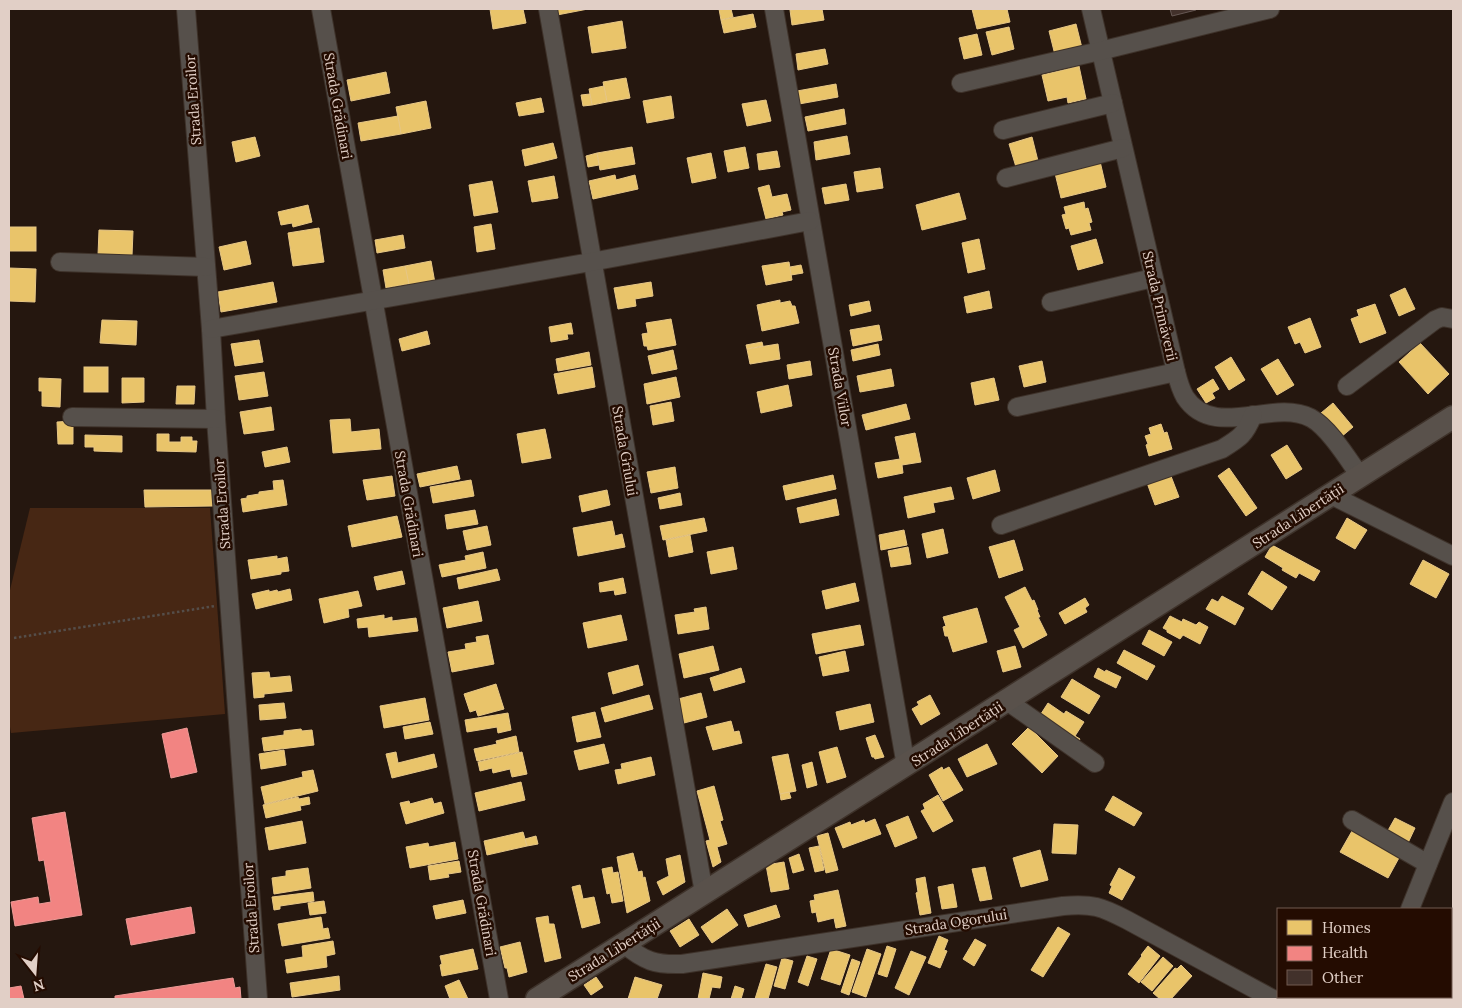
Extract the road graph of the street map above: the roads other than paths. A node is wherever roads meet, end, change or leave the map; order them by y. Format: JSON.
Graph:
{"nodes":[{"id":1,"x":186,"y":9,"type":"edge"},
{"id":2,"x":321,"y":9,"type":"edge"},
{"id":3,"x":548,"y":9,"type":"edge"},
{"id":4,"x":774,"y":9,"type":"edge"},
{"id":5,"x":1091,"y":9,"type":"edge"},
{"id":6,"x":1270,"y":9,"type":"edge"},
{"id":7,"x":1100,"y":52,"type":"junction"},
{"id":8,"x":961,"y":83,"type":"dead end"},
{"id":9,"x":1113,"y":103,"type":"junction"},
{"id":10,"x":1003,"y":130,"type":"dead end"},
{"id":11,"x":1124,"y":148,"type":"junction"},
{"id":12,"x":1006,"y":178,"type":"dead end"},
{"id":13,"x":810,"y":220,"type":"junction"},
{"id":14,"x":60,"y":262,"type":"dead end"},
{"id":15,"x":592,"y":262,"type":"junction"},
{"id":16,"x":206,"y":267,"type":"junction"},
{"id":17,"x":1153,"y":278,"type":"junction"},
{"id":18,"x":372,"y":301,"type":"junction"},
{"id":19,"x":1051,"y":302,"type":"dead end"},
{"id":20,"x":1453,"y":318,"type":"edge"},
{"id":21,"x":211,"y":329,"type":"junction"},
{"id":22,"x":1176,"y":372,"type":"junction"},
{"id":23,"x":1347,"y":386,"type":"dead end"},
{"id":24,"x":1017,"y":407,"type":"dead end"},
{"id":25,"x":1253,"y":415,"type":"junction"},
{"id":26,"x":72,"y":417,"type":"dead end"},
{"id":27,"x":1453,"y":417,"type":"edge"},
{"id":28,"x":216,"y":419,"type":"junction"},
{"id":29,"x":1368,"y":471,"type":"junction"},
{"id":30,"x":1331,"y":495,"type":"junction"},
{"id":31,"x":1001,"y":525,"type":"dead end"},
{"id":32,"x":1453,"y":556,"type":"edge"},
{"id":33,"x":1007,"y":701,"type":"junction"},
{"id":34,"x":1096,"y":763,"type":"dead end"},
{"id":35,"x":906,"y":766,"type":"junction"},
{"id":36,"x":1453,"y":802,"type":"edge"},
{"id":37,"x":1352,"y":820,"type":"dead end"},
{"id":38,"x":1428,"y":864,"type":"junction"},
{"id":39,"x":704,"y":893,"type":"junction"},
{"id":40,"x":1410,"y":908,"type":"edge"},
{"id":41,"x":624,"y":944,"type":"junction"},
{"id":42,"x":258,"y":999,"type":"edge"},
{"id":43,"x":499,"y":999,"type":"edge"},
{"id":44,"x":537,"y":999,"type":"edge"},
{"id":45,"x":1273,"y":999,"type":"edge"}],
"edges":[{"from":1,"to":16,"type":"street","name":"Strada Eroilor"},
{"from":2,"to":18,"type":"street","name":"Strada Grădinari"},
{"from":3,"to":15,"type":"street","name":"Strada Grîului"},
{"from":4,"to":13,"type":"street","name":"Strada Viilor"},
{"from":5,"to":7,"type":"street","name":"Strada Primăverii"},
{"from":6,"to":7,"type":"street"},
{"from":7,"to":8,"type":"street"},
{"from":7,"to":9,"type":"street","name":"Strada Primăverii"},
{"from":9,"to":10,"type":"street"},
{"from":9,"to":11,"type":"street","name":"Strada Primăverii"},
{"from":11,"to":12,"type":"street"},
{"from":11,"to":17,"type":"street","name":"Strada Primăverii"},
{"from":13,"to":15,"type":"street"},
{"from":13,"to":35,"type":"street","name":"Strada Viilor"},
{"from":14,"to":16,"type":"street"},
{"from":15,"to":18,"type":"street"},
{"from":15,"to":39,"type":"street","name":"Strada Grîului"},
{"from":16,"to":21,"type":"street","name":"Strada Eroilor"},
{"from":17,"to":19,"type":"street"},
{"from":17,"to":22,"type":"street","name":"Strada Primăverii"},
{"from":18,"to":21,"type":"street"},
{"from":18,"to":43,"type":"street","name":"Strada Grădinari"},
{"from":20,"to":23,"type":"street"},
{"from":21,"to":28,"type":"street","name":"Strada Eroilor"},
{"from":22,"to":24,"type":"street"},
{"from":22,"to":25,"type":"street","name":"Strada Primăverii"},
{"from":25,"to":29,"type":"street","name":"Strada Primăverii"},
{"from":25,"to":31,"type":"street"},
{"from":26,"to":28,"type":"street"},
{"from":27,"to":29,"type":"main road","name":"Strada Libertății"},
{"from":28,"to":42,"type":"street","name":"Strada Eroilor"},
{"from":29,"to":30,"type":"main road","name":"Strada Libertății"},
{"from":30,"to":32,"type":"street"},
{"from":30,"to":33,"type":"main road","name":"Strada Libertății"},
{"from":33,"to":34,"type":"street"},
{"from":33,"to":35,"type":"main road","name":"Strada Libertății"},
{"from":35,"to":39,"type":"main road","name":"Strada Libertății"},
{"from":36,"to":38,"type":"street"},
{"from":37,"to":38,"type":"street"},
{"from":38,"to":40,"type":"street"},
{"from":39,"to":41,"type":"main road","name":"Strada Libertății"},
{"from":41,"to":44,"type":"main road","name":"Strada Libertății"},
{"from":41,"to":45,"type":"street","name":"Strada Ogorului"}]}
